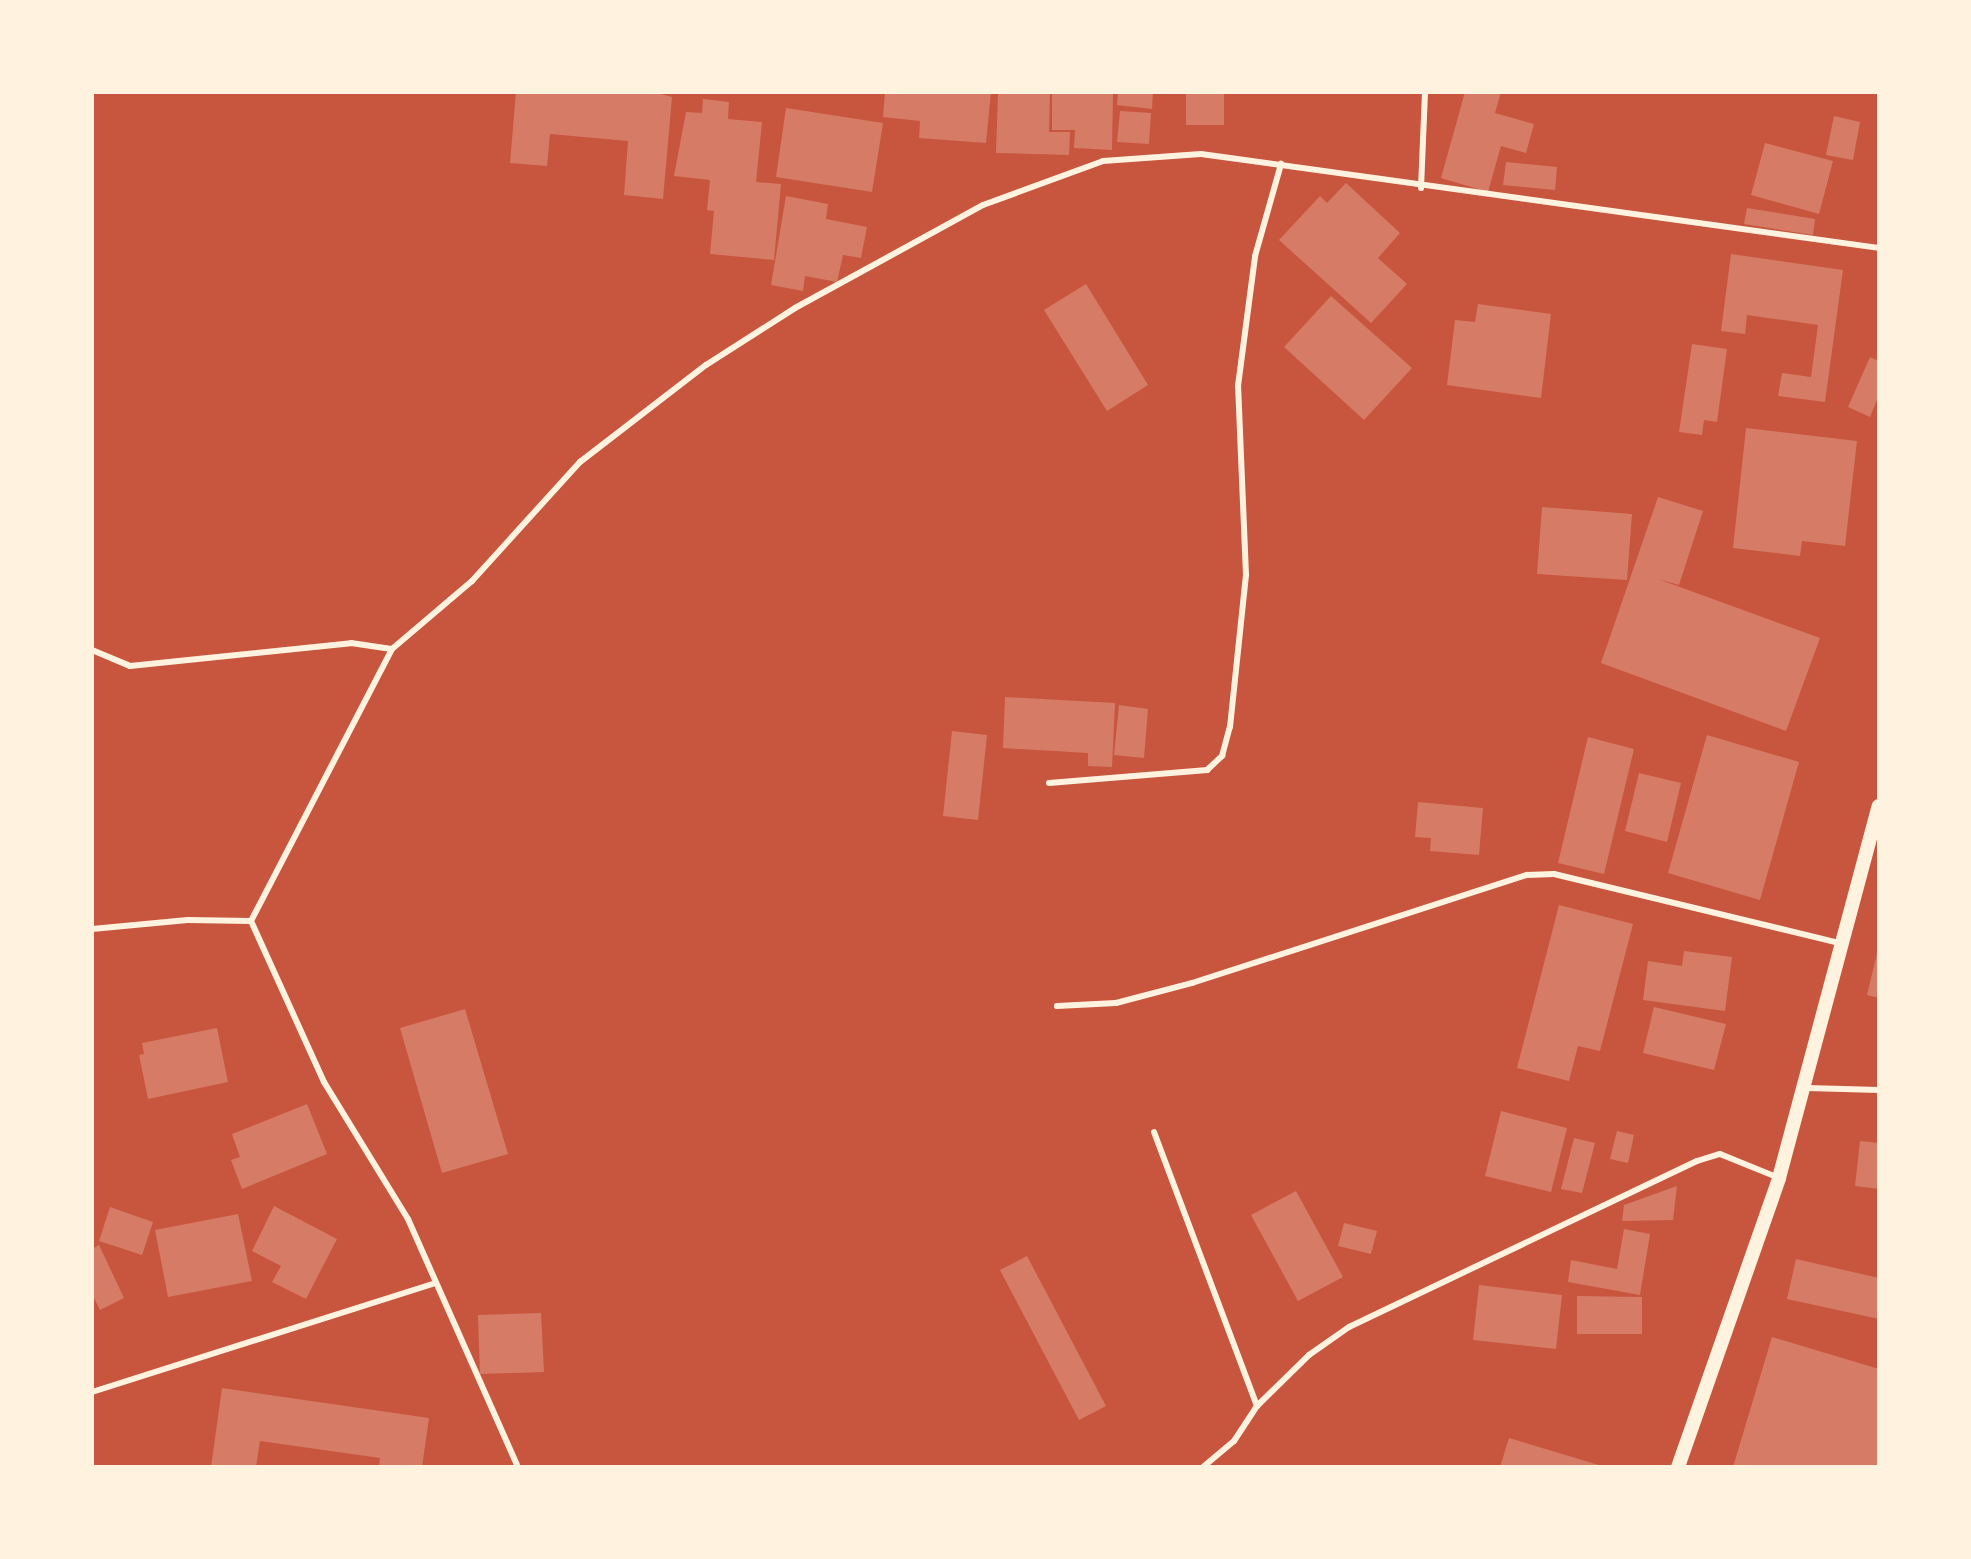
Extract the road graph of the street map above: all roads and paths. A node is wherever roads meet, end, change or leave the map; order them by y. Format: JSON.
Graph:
{"nodes":[{"id":1,"x":1425,"y":92,"type":"edge"},
{"id":2,"x":1281,"y":164,"type":"junction"},
{"id":3,"x":1421,"y":188,"type":"junction"},
{"id":4,"x":1879,"y":248,"type":"edge"},
{"id":5,"x":392,"y":649,"type":"junction"},
{"id":6,"x":92,"y":650,"type":"edge"},
{"id":7,"x":1049,"y":783,"type":"dead end"},
{"id":8,"x":1879,"y":806,"type":"edge"},
{"id":9,"x":251,"y":921,"type":"junction"},
{"id":10,"x":92,"y":929,"type":"edge"},
{"id":11,"x":1844,"y":944,"type":"junction"},
{"id":12,"x":1057,"y":1006,"type":"dead end"},
{"id":13,"x":1807,"y":1088,"type":"junction"},
{"id":14,"x":1879,"y":1090,"type":"edge"},
{"id":15,"x":1154,"y":1132,"type":"dead end"},
{"id":16,"x":1779,"y":1178,"type":"junction"},
{"id":17,"x":433,"y":1284,"type":"junction"},
{"id":18,"x":92,"y":1392,"type":"edge"},
{"id":19,"x":1257,"y":1406,"type":"junction"},
{"id":20,"x":518,"y":1467,"type":"edge"},
{"id":21,"x":1203,"y":1467,"type":"edge"},
{"id":22,"x":1678,"y":1467,"type":"edge"}],
"edges":[{"from":1,"to":3,"type":"lane"},
{"from":2,"to":3,"type":"lane"},
{"from":2,"to":5,"type":"lane"},
{"from":2,"to":7,"type":"lane"},
{"from":3,"to":4,"type":"lane"},
{"from":5,"to":6,"type":"lane"},
{"from":5,"to":9,"type":"lane"},
{"from":8,"to":11,"type":"street"},
{"from":9,"to":10,"type":"lane"},
{"from":9,"to":17,"type":"lane"},
{"from":11,"to":12,"type":"lane"},
{"from":11,"to":13,"type":"street"},
{"from":13,"to":14,"type":"lane"},
{"from":13,"to":16,"type":"street"},
{"from":15,"to":19,"type":"lane"},
{"from":16,"to":19,"type":"lane"},
{"from":16,"to":22,"type":"street"},
{"from":17,"to":18,"type":"lane"},
{"from":17,"to":20,"type":"lane"},
{"from":19,"to":21,"type":"lane"}]}
